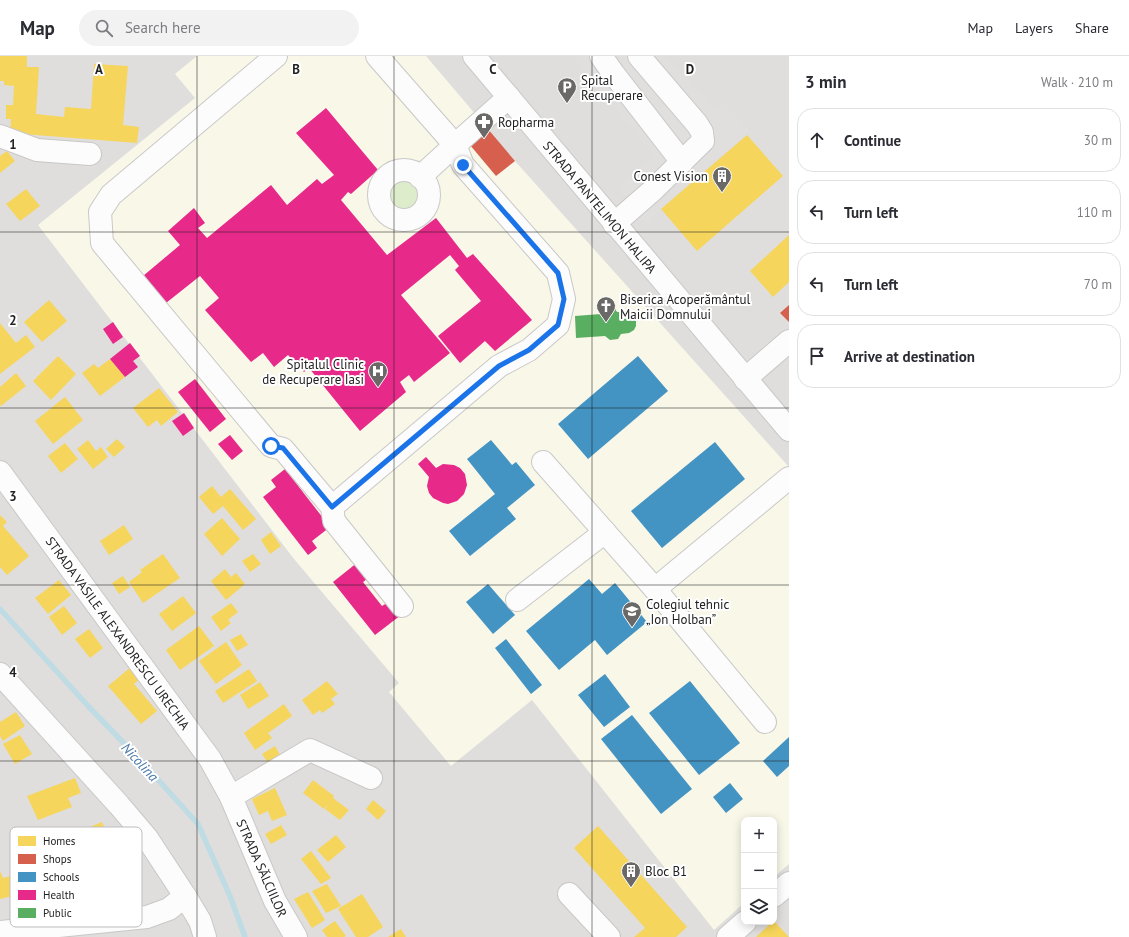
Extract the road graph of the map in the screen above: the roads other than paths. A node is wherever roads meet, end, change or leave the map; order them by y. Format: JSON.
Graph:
{"nodes":[{"id":1,"x":276,"y":56,"type":"edge"},
{"id":2,"x":376,"y":56,"type":"edge"},
{"id":3,"x":474,"y":56,"type":"edge"},
{"id":4,"x":601,"y":56,"type":"edge"},
{"id":5,"x":639,"y":56,"type":"edge"},
{"id":6,"x":509,"y":97,"type":"junction"},
{"id":7,"x":0,"y":136,"type":"edge"},
{"id":8,"x":454,"y":145,"type":"junction"},
{"id":9,"x":90,"y":154,"type":"dead end"},
{"id":10,"x":682,"y":162,"type":"junction"},
{"id":11,"x":420,"y":177,"type":"dead end"},
{"id":12,"x":614,"y":224,"type":"junction"},
{"id":13,"x":789,"y":341,"type":"edge"},
{"id":14,"x":745,"y":379,"type":"junction"},
{"id":15,"x":789,"y":430,"type":"edge"},
{"id":16,"x":543,"y":462,"type":"dead end"},
{"id":17,"x":0,"y":472,"type":"edge"},
{"id":18,"x":789,"y":478,"type":"edge"},
{"id":19,"x":332,"y":507,"type":"junction"},
{"id":20,"x":605,"y":532,"type":"junction"},
{"id":21,"x":655,"y":590,"type":"junction"},
{"id":22,"x":517,"y":600,"type":"dead end"},
{"id":23,"x":402,"y":606,"type":"dead end"},
{"id":24,"x":0,"y":674,"type":"edge"},
{"id":25,"x":765,"y":722,"type":"dead end"},
{"id":26,"x":370,"y":778,"type":"dead end"},
{"id":27,"x":231,"y":798,"type":"junction"},
{"id":28,"x":137,"y":827,"type":"edge"},
{"id":29,"x":142,"y":832,"type":"edge"},
{"id":30,"x":789,"y":883,"type":"edge"},
{"id":31,"x":777,"y":893,"type":"edge"},
{"id":32,"x":569,"y":894,"type":"dead end"},
{"id":33,"x":185,"y":896,"type":"junction"},
{"id":34,"x":142,"y":918,"type":"edge"},
{"id":35,"x":742,"y":925,"type":"edge"},
{"id":36,"x":49,"y":927,"type":"edge"},
{"id":37,"x":0,"y":932,"type":"edge"},
{"id":38,"x":205,"y":937,"type":"edge"},
{"id":39,"x":296,"y":937,"type":"edge"},
{"id":40,"x":609,"y":937,"type":"edge"},
{"id":41,"x":728,"y":937,"type":"edge"}],
"edges":[{"from":1,"to":19,"type":"street"},
{"from":2,"to":8,"type":"street"},
{"from":3,"to":6,"type":"street","name":"STRADA PANTELIMON HALIPA"},
{"from":4,"to":10,"type":"street"},
{"from":5,"to":10,"type":"street"},
{"from":6,"to":8,"type":"street"},
{"from":6,"to":12,"type":"street","name":"STRADA PANTELIMON HALIPA"},
{"from":7,"to":9,"type":"street"},
{"from":8,"to":11,"type":"street"},
{"from":8,"to":19,"type":"street"},
{"from":10,"to":12,"type":"street"},
{"from":12,"to":14,"type":"street","name":"STRADA PANTELIMON HALIPA"},
{"from":13,"to":14,"type":"street"},
{"from":14,"to":15,"type":"street","name":"STRADA PANTELIMON HALIPA"},
{"from":16,"to":20,"type":"street"},
{"from":17,"to":27,"type":"street","name":"STRADA VASILE ALEXANDRESCU URECHIA"},
{"from":18,"to":21,"type":"street"},
{"from":19,"to":23,"type":"street"},
{"from":20,"to":21,"type":"street"},
{"from":20,"to":22,"type":"street"},
{"from":21,"to":25,"type":"street"},
{"from":24,"to":28,"type":"street"},
{"from":26,"to":27,"type":"street"},
{"from":27,"to":39,"type":"street","name":"STRADA SĂLCIILOR"},
{"from":29,"to":33,"type":"street"},
{"from":30,"to":31,"type":"street"},
{"from":32,"to":40,"type":"street"},
{"from":33,"to":34,"type":"street"},
{"from":33,"to":38,"type":"street"},
{"from":35,"to":41,"type":"street"},
{"from":36,"to":37,"type":"street"}]}
